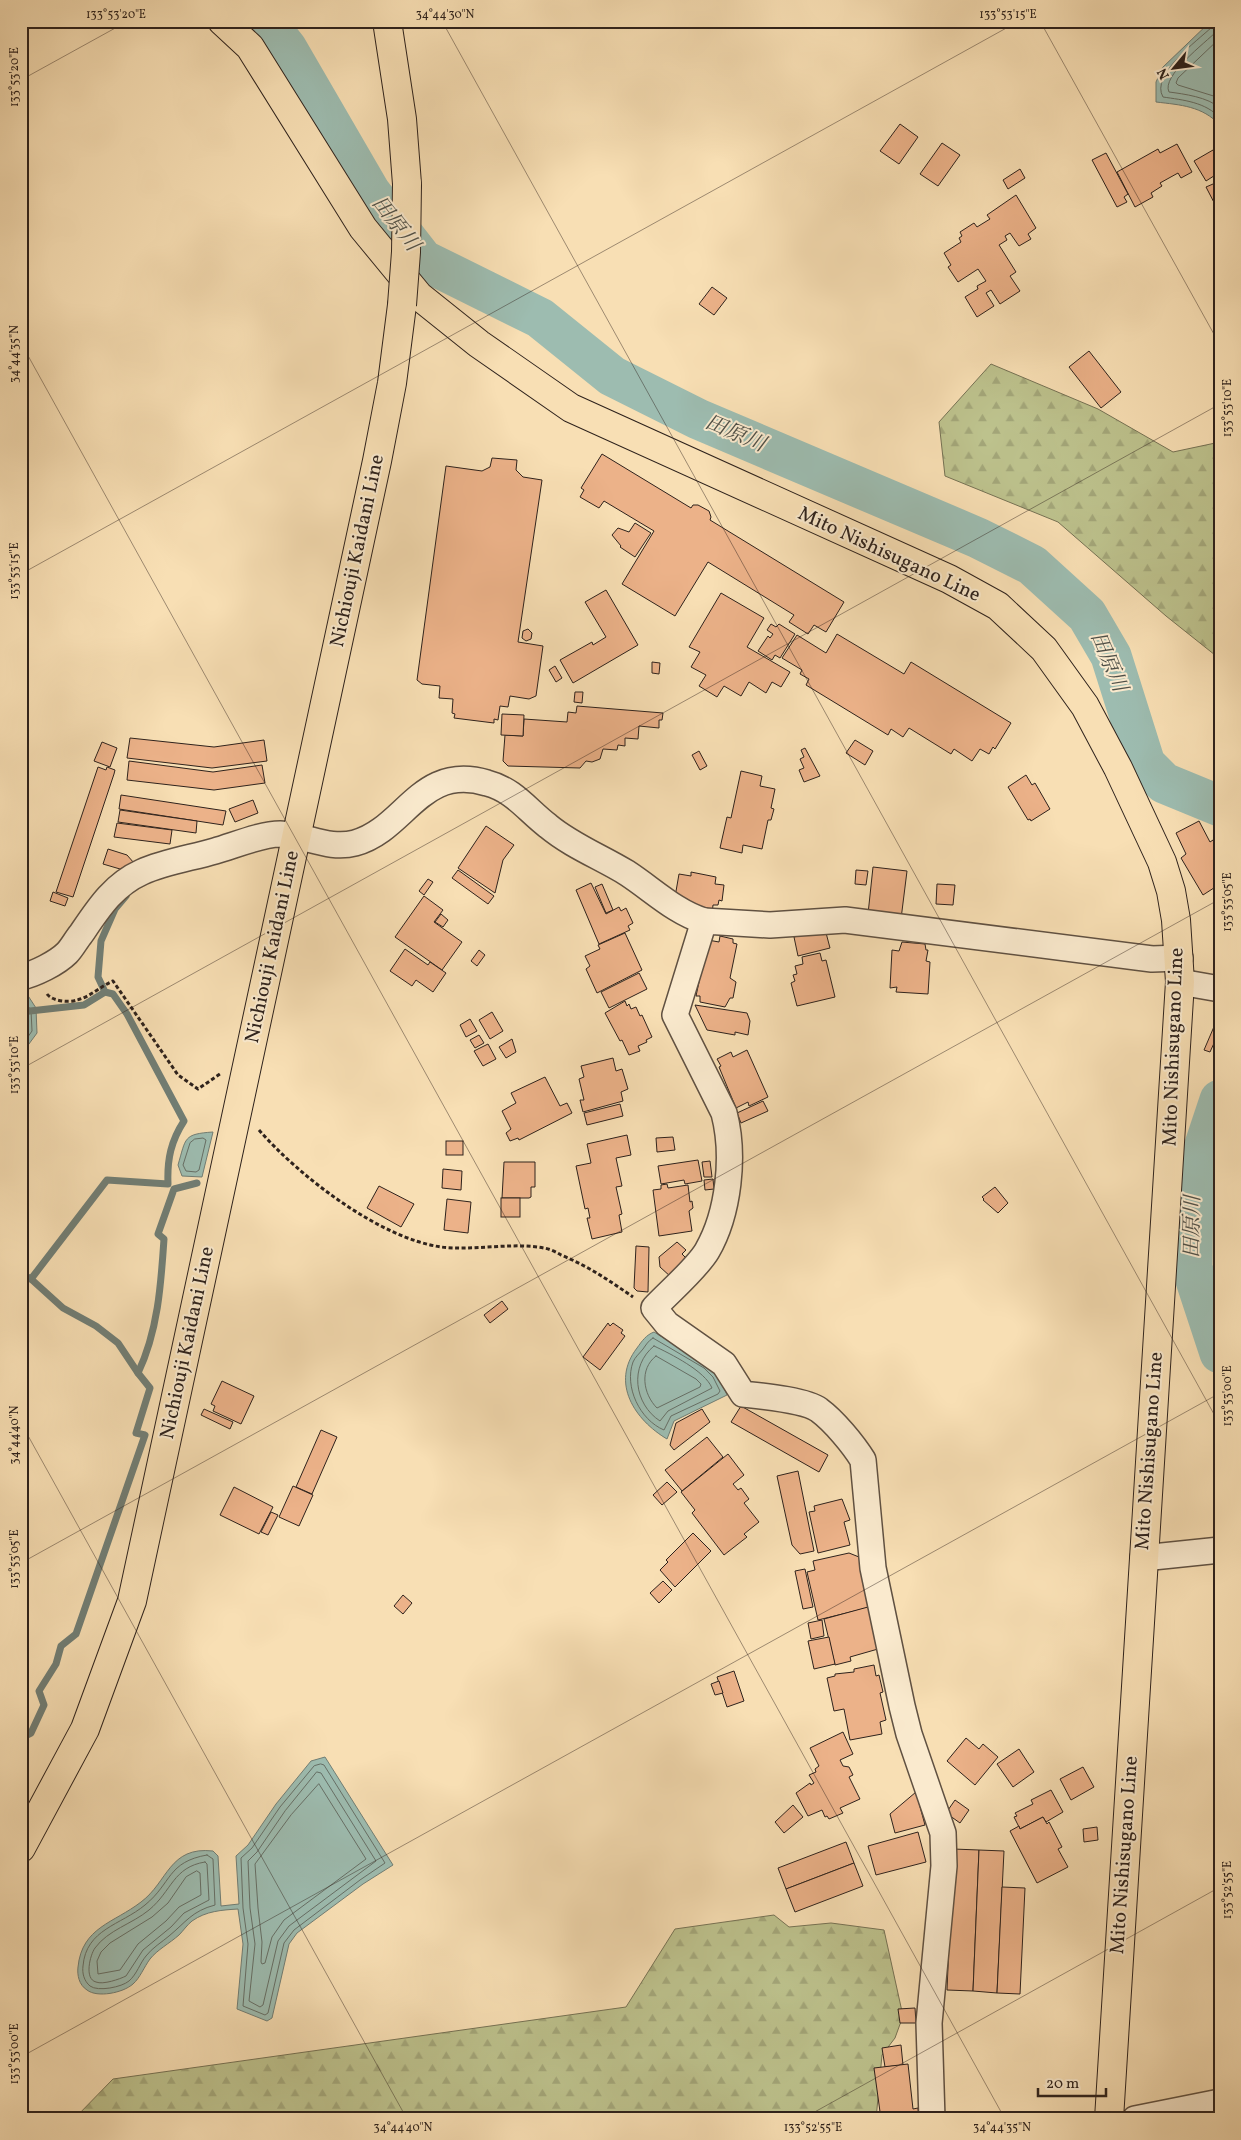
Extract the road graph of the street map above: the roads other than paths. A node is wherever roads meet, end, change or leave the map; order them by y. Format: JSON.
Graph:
{"nodes":[{"id":1,"x":222,"y":21,"type":"edge"},
{"id":2,"x":387,"y":21,"type":"edge"},
{"id":3,"x":296,"y":837,"type":"junction"},
{"id":4,"x":704,"y":922,"type":"junction"},
{"id":5,"x":1180,"y":970,"type":"junction"},
{"id":6,"x":27,"y":976,"type":"edge"},
{"id":7,"x":1220,"y":989,"type":"edge"},
{"id":8,"x":1220,"y":1550,"type":"edge"},
{"id":9,"x":1143,"y":1558,"type":"junction"},
{"id":10,"x":21,"y":1848,"type":"edge"},
{"id":11,"x":1220,"y":2102,"type":"edge"},
{"id":12,"x":932,"y":2119,"type":"edge"},
{"id":13,"x":1109,"y":2119,"type":"edge"},
{"id":14,"x":1135,"y":2119,"type":"edge"}],
"edges":[{"from":1,"to":5,"type":"main road","name":"Mito Nishisugano Line"},
{"from":2,"to":3,"type":"main road","name":"Nichiouji Kaidani Line","bridge":true},
{"from":3,"to":4,"type":"street"},
{"from":3,"to":6,"type":"street"},
{"from":3,"to":10,"type":"main road","name":"Nichiouji Kaidani Line"},
{"from":4,"to":5,"type":"street"},
{"from":4,"to":12,"type":"street"},
{"from":5,"to":7,"type":"street"},
{"from":5,"to":9,"type":"main road","name":"Mito Nishisugano Line"},
{"from":8,"to":9,"type":"street"},
{"from":9,"to":13,"type":"main road","name":"Mito Nishisugano Line"},
{"from":11,"to":14,"type":"street"}]}
